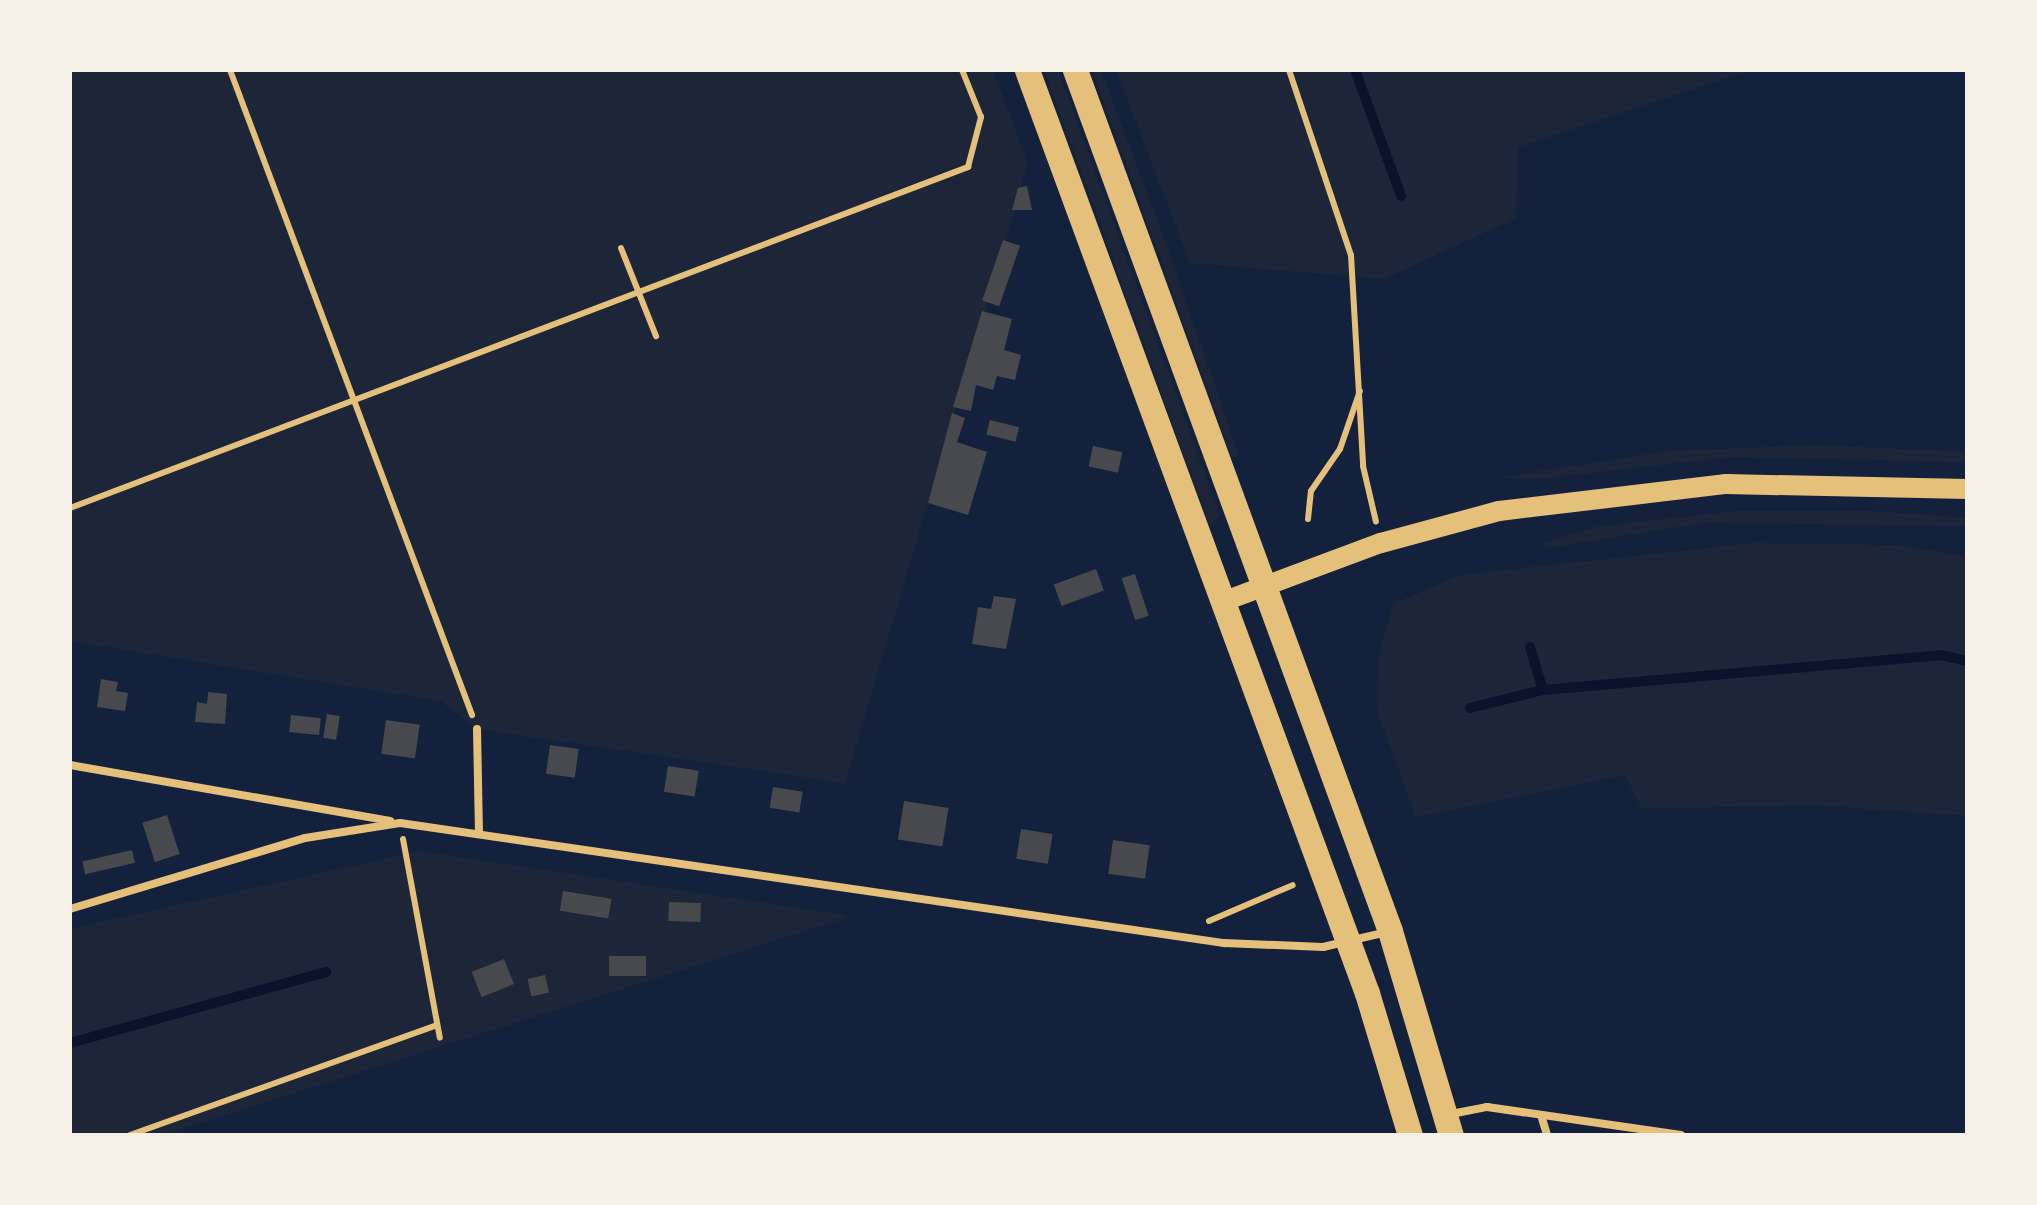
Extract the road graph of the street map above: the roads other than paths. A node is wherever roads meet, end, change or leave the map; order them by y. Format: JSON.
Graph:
{"nodes":[{"id":1,"x":1027,"y":70,"type":"edge"},
{"id":2,"x":1075,"y":70,"type":"edge"},
{"id":3,"x":1967,"y":489,"type":"edge"},
{"id":4,"x":1264,"y":586,"type":"junction"},
{"id":5,"x":1222,"y":602,"type":"junction"},
{"id":6,"x":477,"y":729,"type":"road end"},
{"id":7,"x":70,"y":765,"type":"edge"},
{"id":8,"x":400,"y":823,"type":"junction"},
{"id":9,"x":479,"y":834,"type":"junction"},
{"id":10,"x":70,"y":909,"type":"edge"},
{"id":11,"x":1390,"y":931,"type":"junction"},
{"id":12,"x":1347,"y":941,"type":"junction"},
{"id":13,"x":1541,"y":1115,"type":"junction"},
{"id":14,"x":1449,"y":1125,"type":"edge"},
{"id":15,"x":1410,"y":1135,"type":"edge"},
{"id":16,"x":1547,"y":1135,"type":"edge"},
{"id":17,"x":1681,"y":1135,"type":"edge"}],
"edges":[{"from":1,"to":5,"type":"main road"},
{"from":2,"to":4,"type":"main road"},
{"from":3,"to":4,"type":"main road"},
{"from":4,"to":5,"type":"main road"},
{"from":4,"to":11,"type":"main road"},
{"from":5,"to":12,"type":"main road"},
{"from":6,"to":9,"type":"lane"},
{"from":7,"to":8,"type":"lane"},
{"from":8,"to":9,"type":"lane"},
{"from":8,"to":10,"type":"lane"},
{"from":9,"to":12,"type":"lane"},
{"from":11,"to":12,"type":"lane"},
{"from":11,"to":14,"type":"main road"},
{"from":12,"to":15,"type":"main road"},
{"from":13,"to":14,"type":"lane"},
{"from":13,"to":16,"type":"lane"},
{"from":13,"to":17,"type":"lane"}]}
